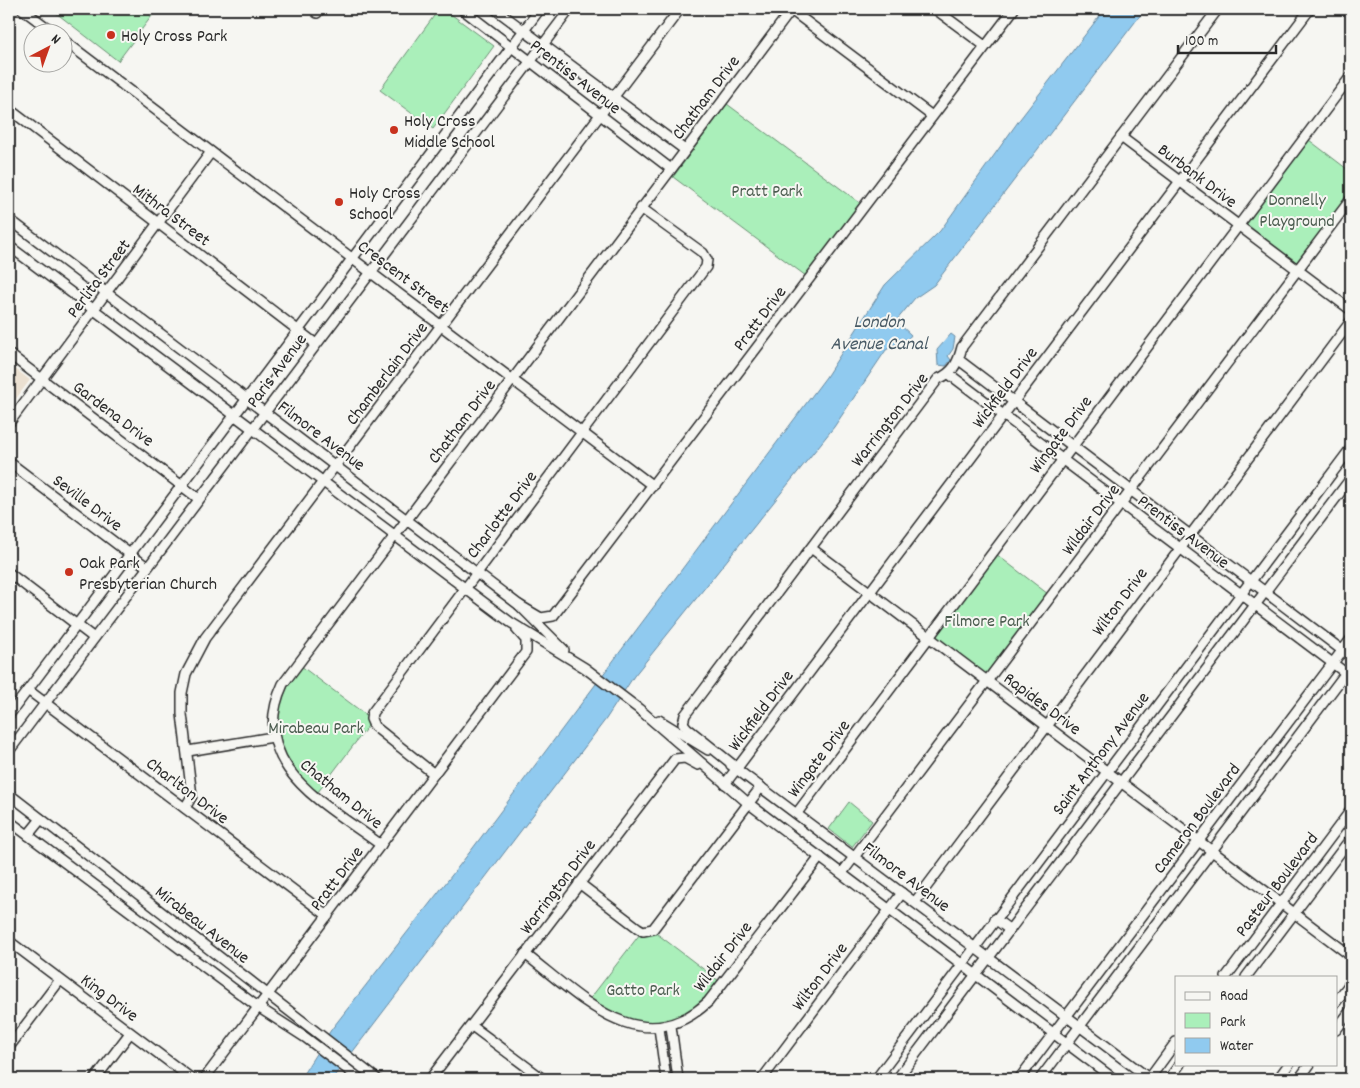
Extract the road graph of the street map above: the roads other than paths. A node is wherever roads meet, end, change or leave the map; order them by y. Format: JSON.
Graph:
{"nodes":[{"id":1,"x":22,"y":9,"type":"edge"},
{"id":2,"x":462,"y":9,"type":"edge"},
{"id":3,"x":495,"y":9,"type":"edge"},
{"id":4,"x":540,"y":9,"type":"edge"},
{"id":5,"x":570,"y":9,"type":"edge"},
{"id":6,"x":680,"y":9,"type":"edge"},
{"id":7,"x":792,"y":9,"type":"edge"},
{"id":8,"x":935,"y":9,"type":"edge"},
{"id":9,"x":1014,"y":9,"type":"edge"},
{"id":10,"x":1218,"y":9,"type":"edge"},
{"id":11,"x":1310,"y":9,"type":"edge"},
{"id":12,"x":40,"y":22,"type":"edge"},
{"id":13,"x":524,"y":30,"type":"junction"},
{"id":14,"x":543,"y":44,"type":"junction"},
{"id":15,"x":512,"y":46,"type":"junction"},
{"id":16,"x":985,"y":46,"type":"junction"},
{"id":17,"x":72,"y":47,"type":"edge"},
{"id":18,"x":531,"y":60,"type":"junction"},
{"id":19,"x":1351,"y":76,"type":"edge"},
{"id":20,"x":614,"y":96,"type":"junction"},
{"id":21,"x":9,"y":109,"type":"edge"},
{"id":22,"x":599,"y":116,"type":"junction"},
{"id":23,"x":932,"y":116,"type":"junction"},
{"id":24,"x":1121,"y":137,"type":"junction"},
{"id":25,"x":685,"y":150,"type":"junction"},
{"id":26,"x":211,"y":152,"type":"junction"},
{"id":27,"x":671,"y":169,"type":"junction"},
{"id":28,"x":1179,"y":181,"type":"junction"},
{"id":29,"x":1351,"y":199,"type":"edge"},
{"id":30,"x":641,"y":208,"type":"junction"},
{"id":31,"x":9,"y":219,"type":"edge"},
{"id":32,"x":160,"y":224,"type":"junction"},
{"id":33,"x":1238,"y":225,"type":"junction"},
{"id":34,"x":9,"y":246,"type":"edge"},
{"id":35,"x":353,"y":258,"type":"junction"},
{"id":36,"x":1298,"y":270,"type":"junction"},
{"id":37,"x":371,"y":272,"type":"junction"},
{"id":38,"x":107,"y":293,"type":"junction"},
{"id":39,"x":94,"y":310,"type":"junction"},
{"id":40,"x":1351,"y":310,"type":"edge"},
{"id":41,"x":1351,"y":321,"type":"edge"},
{"id":42,"x":442,"y":326,"type":"junction"},
{"id":43,"x":298,"y":330,"type":"junction"},
{"id":44,"x":316,"y":344,"type":"junction"},
{"id":45,"x":9,"y":354,"type":"edge"},
{"id":46,"x":959,"y":360,"type":"junction"},
{"id":47,"x":949,"y":374,"type":"junction"},
{"id":48,"x":42,"y":379,"type":"junction"},
{"id":49,"x":512,"y":379,"type":"junction"},
{"id":50,"x":248,"y":399,"type":"junction"},
{"id":51,"x":1014,"y":402,"type":"junction"},
{"id":52,"x":265,"y":412,"type":"junction"},
{"id":53,"x":1003,"y":415,"type":"junction"},
{"id":54,"x":234,"y":416,"type":"junction"},
{"id":55,"x":9,"y":423,"type":"edge"},
{"id":56,"x":252,"y":429,"type":"junction"},
{"id":57,"x":583,"y":432,"type":"junction"},
{"id":58,"x":1072,"y":445,"type":"junction"},
{"id":59,"x":1351,"y":448,"type":"edge"},
{"id":60,"x":1062,"y":460,"type":"junction"},
{"id":61,"x":9,"y":462,"type":"edge"},
{"id":62,"x":336,"y":466,"type":"junction"},
{"id":63,"x":1351,"y":478,"type":"edge"},
{"id":64,"x":323,"y":482,"type":"junction"},
{"id":65,"x":182,"y":485,"type":"junction"},
{"id":66,"x":653,"y":486,"type":"junction"},
{"id":67,"x":1132,"y":490,"type":"junction"},
{"id":68,"x":199,"y":499,"type":"junction"},
{"id":69,"x":1122,"y":504,"type":"junction"},
{"id":70,"x":407,"y":520,"type":"junction"},
{"id":71,"x":1191,"y":534,"type":"junction"},
{"id":72,"x":394,"y":536,"type":"junction"},
{"id":73,"x":811,"y":548,"type":"junction"},
{"id":74,"x":1180,"y":548,"type":"junction"},
{"id":75,"x":130,"y":554,"type":"junction"},
{"id":76,"x":148,"y":567,"type":"junction"},
{"id":77,"x":9,"y":573,"type":"edge"},
{"id":78,"x":477,"y":573,"type":"junction"},
{"id":79,"x":1252,"y":581,"type":"junction"},
{"id":80,"x":465,"y":589,"type":"junction"},
{"id":81,"x":870,"y":592,"type":"junction"},
{"id":82,"x":1265,"y":592,"type":"junction"},
{"id":83,"x":1242,"y":594,"type":"junction"},
{"id":84,"x":519,"y":605,"type":"junction"},
{"id":85,"x":1255,"y":605,"type":"junction"},
{"id":86,"x":510,"y":622,"type":"junction"},
{"id":87,"x":77,"y":625,"type":"junction"},
{"id":88,"x":929,"y":636,"type":"junction"},
{"id":89,"x":94,"y":638,"type":"junction"},
{"id":90,"x":1351,"y":639,"type":"edge"},
{"id":91,"x":1343,"y":650,"type":"junction"},
{"id":92,"x":1351,"y":657,"type":"edge"},
{"id":93,"x":1333,"y":664,"type":"junction"},
{"id":94,"x":585,"y":668,"type":"junction"},
{"id":95,"x":1349,"y":672,"type":"edge"},
{"id":96,"x":987,"y":681,"type":"junction"},
{"id":97,"x":28,"y":690,"type":"junction"},
{"id":98,"x":45,"y":703,"type":"junction"},
{"id":99,"x":639,"y":709,"type":"junction"},
{"id":100,"x":9,"y":715,"type":"edge"},
{"id":101,"x":1046,"y":725,"type":"junction"},
{"id":102,"x":273,"y":737,"type":"junction"},
{"id":103,"x":9,"y":751,"type":"edge"},
{"id":104,"x":188,"y":751,"type":"junction"},
{"id":105,"x":737,"y":768,"type":"junction"},
{"id":106,"x":1106,"y":772,"type":"junction"},
{"id":107,"x":434,"y":774,"type":"junction"},
{"id":108,"x":1122,"y":783,"type":"junction"},
{"id":109,"x":724,"y":784,"type":"junction"},
{"id":110,"x":761,"y":787,"type":"junction"},
{"id":111,"x":9,"y":794,"type":"edge"},
{"id":112,"x":748,"y":803,"type":"junction"},
{"id":113,"x":185,"y":808,"type":"junction"},
{"id":114,"x":1351,"y":810,"type":"edge"},
{"id":115,"x":797,"y":813,"type":"junction"},
{"id":116,"x":40,"y":819,"type":"junction"},
{"id":117,"x":9,"y":820,"type":"edge"},
{"id":118,"x":28,"y":835,"type":"junction"},
{"id":119,"x":1351,"y":838,"type":"edge"},
{"id":120,"x":1199,"y":841,"type":"junction"},
{"id":121,"x":381,"y":845,"type":"junction"},
{"id":122,"x":1212,"y":851,"type":"junction"},
{"id":123,"x":820,"y":857,"type":"junction"},
{"id":124,"x":854,"y":857,"type":"junction"},
{"id":125,"x":842,"y":873,"type":"junction"},
{"id":126,"x":579,"y":883,"type":"junction"},
{"id":127,"x":902,"y":893,"type":"junction"},
{"id":128,"x":915,"y":902,"type":"junction"},
{"id":129,"x":1281,"y":903,"type":"junction"},
{"id":130,"x":890,"y":909,"type":"junction"},
{"id":131,"x":1294,"y":913,"type":"junction"},
{"id":132,"x":328,"y":916,"type":"junction"},
{"id":133,"x":995,"y":919,"type":"junction"},
{"id":134,"x":1010,"y":930,"type":"junction"},
{"id":135,"x":9,"y":941,"type":"edge"},
{"id":136,"x":974,"y":947,"type":"junction"},
{"id":137,"x":525,"y":954,"type":"junction"},
{"id":138,"x":1351,"y":956,"type":"edge"},
{"id":139,"x":989,"y":958,"type":"junction"},
{"id":140,"x":222,"y":959,"type":"junction"},
{"id":141,"x":962,"y":964,"type":"junction"},
{"id":142,"x":212,"y":972,"type":"junction"},
{"id":143,"x":976,"y":975,"type":"junction"},
{"id":144,"x":1227,"y":976,"type":"edge"},
{"id":145,"x":1247,"y":976,"type":"edge"},
{"id":146,"x":60,"y":980,"type":"junction"},
{"id":147,"x":1351,"y":982,"type":"edge"},
{"id":148,"x":268,"y":995,"type":"junction"},
{"id":149,"x":1338,"y":999,"type":"edge"},
{"id":150,"x":258,"y":1007,"type":"junction"},
{"id":151,"x":1351,"y":1010,"type":"edge"},
{"id":152,"x":1066,"y":1017,"type":"junction"},
{"id":153,"x":472,"y":1026,"type":"junction"},
{"id":154,"x":671,"y":1026,"type":"junction"},
{"id":155,"x":1080,"y":1027,"type":"junction"},
{"id":156,"x":1338,"y":1027,"type":"edge"},
{"id":157,"x":659,"y":1028,"type":"junction"},
{"id":158,"x":130,"y":1033,"type":"junction"},
{"id":159,"x":308,"y":1034,"type":"junction"},
{"id":160,"x":1053,"y":1034,"type":"junction"},
{"id":161,"x":1175,"y":1043,"type":"edge"},
{"id":162,"x":1067,"y":1044,"type":"junction"},
{"id":163,"x":9,"y":1047,"type":"edge"},
{"id":164,"x":1179,"y":1066,"type":"edge"},
{"id":165,"x":1288,"y":1066,"type":"edge"},
{"id":166,"x":1309,"y":1066,"type":"edge"},
{"id":167,"x":359,"y":1074,"type":"edge"},
{"id":168,"x":95,"y":1079,"type":"edge"},
{"id":169,"x":192,"y":1079,"type":"edge"},
{"id":170,"x":204,"y":1079,"type":"edge"},
{"id":171,"x":377,"y":1079,"type":"edge"},
{"id":172,"x":430,"y":1079,"type":"edge"},
{"id":173,"x":543,"y":1079,"type":"edge"},
{"id":174,"x":666,"y":1079,"type":"edge"},
{"id":175,"x":678,"y":1079,"type":"edge"},
{"id":176,"x":762,"y":1079,"type":"edge"},
{"id":177,"x":876,"y":1079,"type":"edge"},
{"id":178,"x":897,"y":1079,"type":"edge"},
{"id":179,"x":1019,"y":1079,"type":"edge"},
{"id":180,"x":1040,"y":1079,"type":"edge"},
{"id":181,"x":1114,"y":1079,"type":"edge"},
{"id":182,"x":1149,"y":1079,"type":"edge"},
{"id":183,"x":1169,"y":1079,"type":"edge"},
{"id":184,"x":1278,"y":1079,"type":"edge"},
{"id":185,"x":1299,"y":1079,"type":"edge"}],
"edges":[{"from":1,"to":12,"type":"street"},
{"from":2,"to":15,"type":"street","name":"Prentiss Avenue"},
{"from":3,"to":13,"type":"street","name":"Prentiss Avenue"},
{"from":4,"to":13,"type":"street","name":"Paris Avenue"},
{"from":5,"to":14,"type":"street","name":"Paris Avenue"},
{"from":6,"to":20,"type":"street","name":"Chamberlain Drive"},
{"from":7,"to":23,"type":"street"},
{"from":7,"to":25,"type":"street","name":"Chatham Drive"},
{"from":8,"to":16,"type":"street"},
{"from":9,"to":16,"type":"street","name":"Pratt Drive"},
{"from":10,"to":24,"type":"street","name":"Warrington Drive"},
{"from":11,"to":28,"type":"street","name":"Wickfield Drive"},
{"from":13,"to":14,"type":"street","name":"Prentiss Avenue"},
{"from":13,"to":15,"type":"street","name":"Paris Avenue"},
{"from":14,"to":18,"type":"street","name":"Paris Avenue"},
{"from":14,"to":20,"type":"street","name":"Prentiss Avenue"},
{"from":15,"to":18,"type":"street","name":"Prentiss Avenue"},
{"from":15,"to":35,"type":"street","name":"Paris Avenue"},
{"from":16,"to":23,"type":"street","name":"Pratt Drive"},
{"from":17,"to":26,"type":"street","name":"Crescent Street"},
{"from":18,"to":22,"type":"street","name":"Prentiss Avenue"},
{"from":18,"to":37,"type":"street","name":"Paris Avenue"},
{"from":19,"to":33,"type":"street","name":"Wingate Drive"},
{"from":20,"to":22,"type":"street","name":"Chamberlain Drive"},
{"from":20,"to":25,"type":"street","name":"Prentiss Avenue"},
{"from":21,"to":32,"type":"street","name":"Mithra Street"},
{"from":22,"to":27,"type":"street","name":"Prentiss Avenue"},
{"from":22,"to":42,"type":"street","name":"Chamberlain Drive"},
{"from":23,"to":66,"type":"street","name":"Pratt Drive"},
{"from":24,"to":28,"type":"street","name":"Burbank Drive"},
{"from":24,"to":46,"type":"street","name":"Warrington Drive"},
{"from":25,"to":27,"type":"street","name":"Chatham Drive"},
{"from":26,"to":32,"type":"street","name":"Perlita Street"},
{"from":26,"to":35,"type":"street","name":"Crescent Street"},
{"from":27,"to":30,"type":"street","name":"Chatham Drive"},
{"from":28,"to":33,"type":"street","name":"Burbank Drive"},
{"from":28,"to":51,"type":"street","name":"Wickfield Drive"},
{"from":29,"to":36,"type":"street","name":"Wildair Drive"},
{"from":30,"to":49,"type":"street","name":"Chatham Drive"},
{"from":30,"to":57,"type":"street","name":"Charlotte Drive"},
{"from":31,"to":38,"type":"street","name":"Filmore Avenue"},
{"from":32,"to":38,"type":"street","name":"Perlita Street"},
{"from":32,"to":43,"type":"street","name":"Mithra Street"},
{"from":33,"to":36,"type":"street","name":"Burbank Drive"},
{"from":33,"to":58,"type":"street","name":"Wingate Drive"},
{"from":34,"to":39,"type":"street","name":"Filmore Avenue"},
{"from":35,"to":37,"type":"street","name":"Crescent Street"},
{"from":35,"to":43,"type":"street","name":"Paris Avenue"},
{"from":36,"to":40,"type":"street","name":"Burbank Drive"},
{"from":36,"to":67,"type":"street","name":"Wildair Drive"},
{"from":37,"to":42,"type":"street","name":"Crescent Street"},
{"from":37,"to":44,"type":"street","name":"Paris Avenue"},
{"from":38,"to":39,"type":"street","name":"Perlita Street"},
{"from":38,"to":50,"type":"street","name":"Filmore Avenue"},
{"from":39,"to":48,"type":"street","name":"Perlita Street"},
{"from":39,"to":54,"type":"street","name":"Filmore Avenue"},
{"from":41,"to":71,"type":"street","name":"Wilton Drive"},
{"from":42,"to":49,"type":"street","name":"Crescent Street"},
{"from":42,"to":62,"type":"street","name":"Chamberlain Drive"},
{"from":43,"to":44,"type":"street","name":"Mithra Street"},
{"from":43,"to":50,"type":"street","name":"Paris Avenue"},
{"from":44,"to":52,"type":"street","name":"Paris Avenue"},
{"from":45,"to":48,"type":"street","name":"Gardena Drive"},
{"from":46,"to":47,"type":"street","name":"Warrington Drive"},
{"from":46,"to":51,"type":"street","name":"Prentiss Avenue"},
{"from":47,"to":53,"type":"street","name":"Prentiss Avenue"},
{"from":47,"to":73,"type":"street","name":"Warrington Drive"},
{"from":48,"to":55,"type":"street","name":"Perlita Street"},
{"from":48,"to":65,"type":"street","name":"Gardena Drive"},
{"from":49,"to":57,"type":"street","name":"Crescent Street"},
{"from":49,"to":70,"type":"street","name":"Chatham Drive"},
{"from":50,"to":52,"type":"street","name":"Filmore Avenue"},
{"from":50,"to":54,"type":"street","name":"Paris Avenue"},
{"from":51,"to":53,"type":"street","name":"Wickfield Drive"},
{"from":51,"to":58,"type":"street","name":"Prentiss Avenue"},
{"from":52,"to":56,"type":"street","name":"Paris Avenue"},
{"from":52,"to":62,"type":"street","name":"Filmore Avenue"},
{"from":53,"to":60,"type":"street","name":"Prentiss Avenue"},
{"from":53,"to":81,"type":"street","name":"Wickfield Drive"},
{"from":54,"to":56,"type":"street","name":"Filmore Avenue"},
{"from":54,"to":65,"type":"street","name":"Paris Avenue"},
{"from":56,"to":64,"type":"street","name":"Filmore Avenue"},
{"from":56,"to":68,"type":"street","name":"Paris Avenue"},
{"from":57,"to":66,"type":"street","name":"Crescent Street"},
{"from":57,"to":78,"type":"street","name":"Charlotte Drive"},
{"from":58,"to":60,"type":"street","name":"Wingate Drive"},
{"from":58,"to":67,"type":"street","name":"Prentiss Avenue"},
{"from":59,"to":79,"type":"street","name":"Saint Anthony Avenue"},
{"from":60,"to":69,"type":"street","name":"Prentiss Avenue"},
{"from":60,"to":88,"type":"street","name":"Wingate Drive"},
{"from":61,"to":75,"type":"street","name":"Seville Drive"},
{"from":62,"to":64,"type":"street","name":"Chamberlain Drive"},
{"from":62,"to":70,"type":"street","name":"Filmore Avenue"},
{"from":63,"to":82,"type":"street","name":"Saint Anthony Avenue"},
{"from":64,"to":72,"type":"street","name":"Filmore Avenue"},
{"from":64,"to":104,"type":"street","name":"Chamberlain Drive"},
{"from":65,"to":68,"type":"street","name":"Gardena Drive"},
{"from":65,"to":75,"type":"street","name":"Paris Avenue"},
{"from":66,"to":84,"type":"street","name":"Pratt Drive"},
{"from":67,"to":69,"type":"street","name":"Wildair Drive"},
{"from":67,"to":71,"type":"street","name":"Prentiss Avenue"},
{"from":68,"to":76,"type":"street","name":"Paris Avenue"},
{"from":69,"to":74,"type":"street","name":"Prentiss Avenue"},
{"from":69,"to":96,"type":"street","name":"Wildair Drive"},
{"from":70,"to":72,"type":"street","name":"Chatham Drive"},
{"from":70,"to":78,"type":"street","name":"Filmore Avenue"},
{"from":71,"to":74,"type":"street","name":"Wilton Drive"},
{"from":71,"to":79,"type":"street","name":"Prentiss Avenue"},
{"from":72,"to":80,"type":"street","name":"Filmore Avenue"},
{"from":72,"to":102,"type":"street","name":"Chatham Drive"},
{"from":73,"to":81,"type":"street","name":"Rapides Drive"},
{"from":73,"to":105,"type":"street","name":"Warrington Drive"},
{"from":74,"to":83,"type":"street","name":"Prentiss Avenue"},
{"from":74,"to":101,"type":"street","name":"Wilton Drive"},
{"from":75,"to":76,"type":"street","name":"Seville Drive"},
{"from":75,"to":87,"type":"street","name":"Paris Avenue"},
{"from":76,"to":89,"type":"street","name":"Paris Avenue"},
{"from":77,"to":87,"type":"street"},
{"from":78,"to":80,"type":"street","name":"Charlotte Drive"},
{"from":78,"to":84,"type":"street","name":"Filmore Avenue"},
{"from":79,"to":82,"type":"street","name":"Prentiss Avenue"},
{"from":79,"to":83,"type":"street","name":"Saint Anthony Avenue"},
{"from":80,"to":86,"type":"street","name":"Filmore Avenue"},
{"from":80,"to":107,"type":"street","name":"Charlotte Drive"},
{"from":81,"to":88,"type":"street","name":"Rapides Drive"},
{"from":81,"to":105,"type":"street","name":"Wickfield Drive"},
{"from":82,"to":85,"type":"street","name":"Saint Anthony Avenue"},
{"from":82,"to":91,"type":"street","name":"Prentiss Avenue"},
{"from":83,"to":85,"type":"street","name":"Prentiss Avenue"},
{"from":83,"to":106,"type":"street","name":"Saint Anthony Avenue"},
{"from":84,"to":94,"type":"street","name":"Filmore Avenue"},
{"from":85,"to":93,"type":"street","name":"Prentiss Avenue"},
{"from":85,"to":108,"type":"street","name":"Saint Anthony Avenue"},
{"from":86,"to":94,"type":"street","name":"Filmore Avenue"},
{"from":86,"to":107,"type":"street","name":"Pratt Drive"},
{"from":87,"to":89,"type":"street"},
{"from":87,"to":97,"type":"street","name":"Paris Avenue"},
{"from":88,"to":96,"type":"street","name":"Rapides Drive"},
{"from":88,"to":115,"type":"street","name":"Wingate Drive"},
{"from":89,"to":98,"type":"street","name":"Paris Avenue"},
{"from":90,"to":91,"type":"street","name":"Cameron Boulevard"},
{"from":91,"to":92,"type":"street","name":"Prentiss Avenue"},
{"from":91,"to":93,"type":"street","name":"Cameron Boulevard"},
{"from":93,"to":95,"type":"street","name":"Prentiss Avenue"},
{"from":93,"to":120,"type":"street","name":"Cameron Boulevard"},
{"from":94,"to":99,"type":"street","name":"Filmore Avenue"},
{"from":95,"to":122,"type":"street","name":"Cameron Boulevard"},
{"from":96,"to":101,"type":"street","name":"Rapides Drive"},
{"from":96,"to":124,"type":"street","name":"Wildair Drive"},
{"from":97,"to":98,"type":"street","name":"Charlton Drive"},
{"from":97,"to":100,"type":"street","name":"Paris Avenue"},
{"from":98,"to":103,"type":"street","name":"Paris Avenue"},
{"from":98,"to":113,"type":"street","name":"Charlton Drive"},
{"from":99,"to":105,"type":"street","name":"Filmore Avenue"},
{"from":99,"to":109,"type":"street","name":"Filmore Avenue"},
{"from":101,"to":106,"type":"street","name":"Rapides Drive"},
{"from":101,"to":128,"type":"street","name":"Wilton Drive"},
{"from":102,"to":104,"type":"street"},
{"from":102,"to":121,"type":"street","name":"Chatham Drive"},
{"from":104,"to":113,"type":"street","name":"Chamberlain Drive"},
{"from":105,"to":109,"type":"street","name":"Wickfield Drive"},
{"from":105,"to":110,"type":"street","name":"Filmore Avenue"},
{"from":106,"to":108,"type":"street","name":"Rapides Drive"},
{"from":106,"to":133,"type":"street","name":"Saint Anthony Avenue"},
{"from":107,"to":121,"type":"street","name":"Pratt Drive"},
{"from":108,"to":120,"type":"street","name":"Rapides Drive"},
{"from":108,"to":134,"type":"street","name":"Saint Anthony Avenue"},
{"from":109,"to":112,"type":"street","name":"Filmore Avenue"},
{"from":109,"to":126,"type":"street","name":"Warrington Drive"},
{"from":110,"to":112,"type":"street"},
{"from":110,"to":115,"type":"street","name":"Filmore Avenue"},
{"from":111,"to":116,"type":"street","name":"Mirabeau Avenue"},
{"from":112,"to":123,"type":"street","name":"Filmore Avenue"},
{"from":112,"to":126,"type":"street"},
{"from":113,"to":132,"type":"street","name":"Charlton Drive"},
{"from":114,"to":129,"type":"street","name":"Pasteur Boulevard"},
{"from":115,"to":124,"type":"street","name":"Filmore Avenue"},
{"from":116,"to":118,"type":"street"},
{"from":116,"to":140,"type":"street","name":"Mirabeau Avenue"},
{"from":117,"to":118,"type":"street","name":"Mirabeau Avenue"},
{"from":118,"to":142,"type":"street","name":"Mirabeau Avenue"},
{"from":119,"to":131,"type":"street","name":"Pasteur Boulevard"},
{"from":120,"to":122,"type":"street","name":"Rapides Drive"},
{"from":120,"to":152,"type":"street","name":"Cameron Boulevard"},
{"from":121,"to":132,"type":"street","name":"Pratt Drive"},
{"from":122,"to":129,"type":"street","name":"Rapides Drive"},
{"from":122,"to":155,"type":"street","name":"Cameron Boulevard"},
{"from":123,"to":125,"type":"street","name":"Filmore Avenue"},
{"from":123,"to":154,"type":"street","name":"Wildair Drive"},
{"from":124,"to":125,"type":"street","name":"Wildair Drive"},
{"from":124,"to":127,"type":"street","name":"Filmore Avenue"},
{"from":125,"to":130,"type":"street","name":"Filmore Avenue"},
{"from":126,"to":137,"type":"street","name":"Warrington Drive"},
{"from":127,"to":128,"type":"street","name":"Filmore Avenue"},
{"from":127,"to":130,"type":"street","name":"Wilton Drive"},
{"from":128,"to":136,"type":"street","name":"Filmore Avenue"},
{"from":129,"to":131,"type":"street","name":"Rapides Drive"},
{"from":129,"to":144,"type":"street","name":"Pasteur Boulevard"},
{"from":130,"to":141,"type":"street","name":"Filmore Avenue"},
{"from":130,"to":176,"type":"street","name":"Wilton Drive"},
{"from":131,"to":138,"type":"street","name":"Rapides Drive"},
{"from":131,"to":145,"type":"street","name":"Pasteur Boulevard"},
{"from":132,"to":148,"type":"street","name":"Pratt Drive"},
{"from":133,"to":134,"type":"street"},
{"from":133,"to":136,"type":"street","name":"Saint Anthony Avenue"},
{"from":134,"to":139,"type":"street","name":"Saint Anthony Avenue"},
{"from":135,"to":146,"type":"street","name":"King Drive"},
{"from":136,"to":139,"type":"street","name":"Filmore Avenue"},
{"from":136,"to":141,"type":"street","name":"Saint Anthony Avenue"},
{"from":137,"to":153,"type":"street","name":"Warrington Drive"},
{"from":137,"to":157,"type":"street","name":"Wildair Drive"},
{"from":139,"to":143,"type":"street","name":"Saint Anthony Avenue"},
{"from":139,"to":152,"type":"street","name":"Filmore Avenue"},
{"from":140,"to":142,"type":"street"},
{"from":140,"to":148,"type":"street","name":"Mirabeau Avenue"},
{"from":141,"to":143,"type":"street","name":"Filmore Avenue"},
{"from":141,"to":177,"type":"street","name":"Saint Anthony Avenue"},
{"from":142,"to":150,"type":"street","name":"Mirabeau Avenue"},
{"from":143,"to":160,"type":"street","name":"Filmore Avenue"},
{"from":143,"to":178,"type":"street","name":"Saint Anthony Avenue"},
{"from":146,"to":158,"type":"street","name":"King Drive"},
{"from":146,"to":163,"type":"street"},
{"from":147,"to":149,"type":"street"},
{"from":148,"to":150,"type":"street","name":"Pratt Drive"},
{"from":148,"to":159,"type":"street","name":"Mirabeau Avenue"},
{"from":150,"to":159,"type":"street","name":"Mirabeau Avenue"},
{"from":150,"to":170,"type":"street","name":"Pratt Drive"},
{"from":151,"to":156,"type":"street"},
{"from":152,"to":155,"type":"street","name":"Filmore Avenue"},
{"from":152,"to":160,"type":"street","name":"Cameron Boulevard"},
{"from":153,"to":172,"type":"street","name":"Warrington Drive"},
{"from":153,"to":173,"type":"street"},
{"from":154,"to":157,"type":"street","name":"Wildair Drive"},
{"from":154,"to":175,"type":"street"},
{"from":155,"to":162,"type":"street","name":"Cameron Boulevard"},
{"from":155,"to":182,"type":"street","name":"Filmore Avenue"},
{"from":157,"to":174,"type":"street"},
{"from":158,"to":168,"type":"street"},
{"from":158,"to":169,"type":"street","name":"King Drive"},
{"from":159,"to":167,"type":"street","name":"Mirabeau Avenue"},
{"from":160,"to":162,"type":"street","name":"Filmore Avenue"},
{"from":160,"to":179,"type":"street","name":"Cameron Boulevard"},
{"from":161,"to":182,"type":"street"},
{"from":162,"to":180,"type":"street","name":"Cameron Boulevard"},
{"from":162,"to":181,"type":"street","name":"Filmore Avenue"},
{"from":164,"to":183,"type":"street"},
{"from":165,"to":184,"type":"street"},
{"from":166,"to":185,"type":"street"},
{"from":167,"to":171,"type":"street","name":"Mirabeau Avenue"}]}
